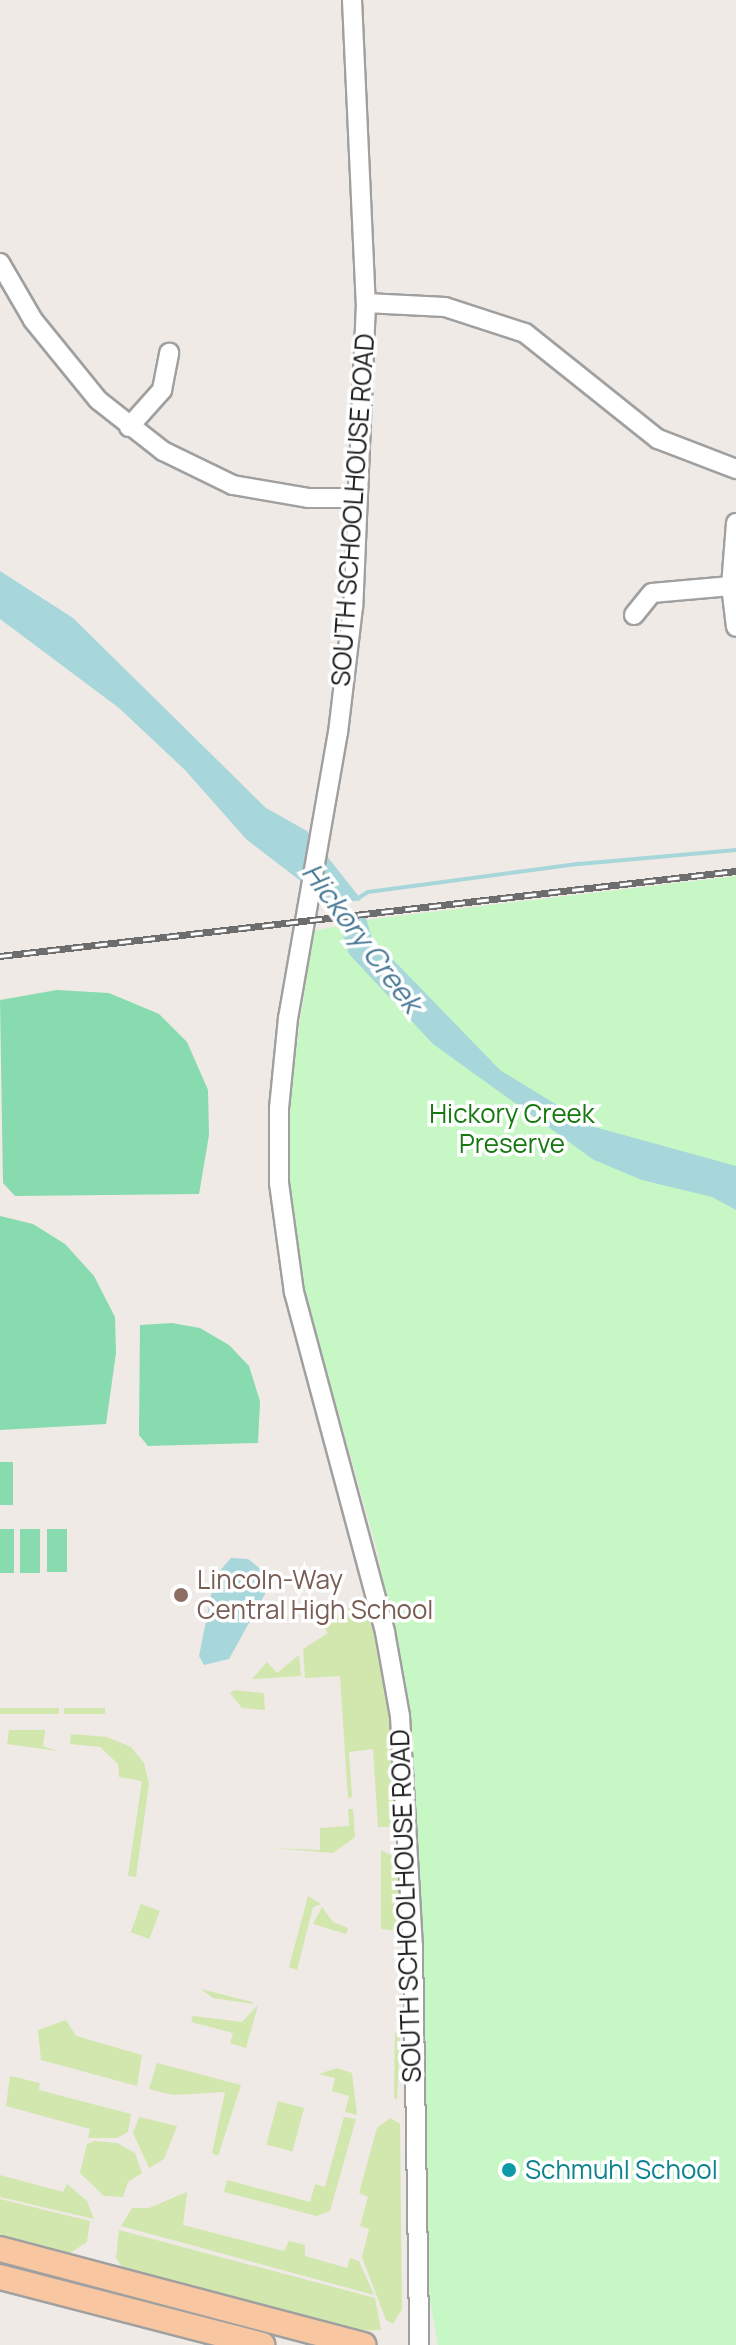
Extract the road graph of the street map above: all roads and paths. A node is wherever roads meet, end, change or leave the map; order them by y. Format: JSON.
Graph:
{"nodes":[{"id":1,"x":352,"y":0,"type":"edge"},
{"id":2,"x":0,"y":263,"type":"edge"},
{"id":3,"x":366,"y":303,"type":"junction"},
{"id":4,"x":169,"y":353,"type":"dead end"},
{"id":5,"x":129,"y":427,"type":"junction"},
{"id":6,"x":736,"y":469,"type":"edge"},
{"id":7,"x":354,"y":498,"type":"junction"},
{"id":8,"x":736,"y":523,"type":"edge"},
{"id":9,"x":731,"y":586,"type":"junction"},
{"id":10,"x":634,"y":615,"type":"dead end"},
{"id":11,"x":736,"y":627,"type":"edge"},
{"id":12,"x":0,"y":2249,"type":"edge"},
{"id":13,"x":0,"y":2277,"type":"edge"},
{"id":14,"x":262,"y":2345,"type":"edge"},
{"id":15,"x":364,"y":2345,"type":"edge"},
{"id":16,"x":419,"y":2345,"type":"edge"}],
"edges":[{"from":1,"to":3,"type":"street","name":"SOUTH SCHOOLHOUSE ROAD"},
{"from":2,"to":5,"type":"street"},
{"from":3,"to":6,"type":"street"},
{"from":3,"to":7,"type":"street","name":"SOUTH SCHOOLHOUSE ROAD"},
{"from":4,"to":5,"type":"street"},
{"from":5,"to":7,"type":"street"},
{"from":7,"to":16,"type":"street","name":"SOUTH SCHOOLHOUSE ROAD"},
{"from":8,"to":9,"type":"street"},
{"from":9,"to":10,"type":"street"},
{"from":9,"to":11,"type":"street"},
{"from":12,"to":15,"type":"main road"},
{"from":13,"to":14,"type":"main road"}]}
